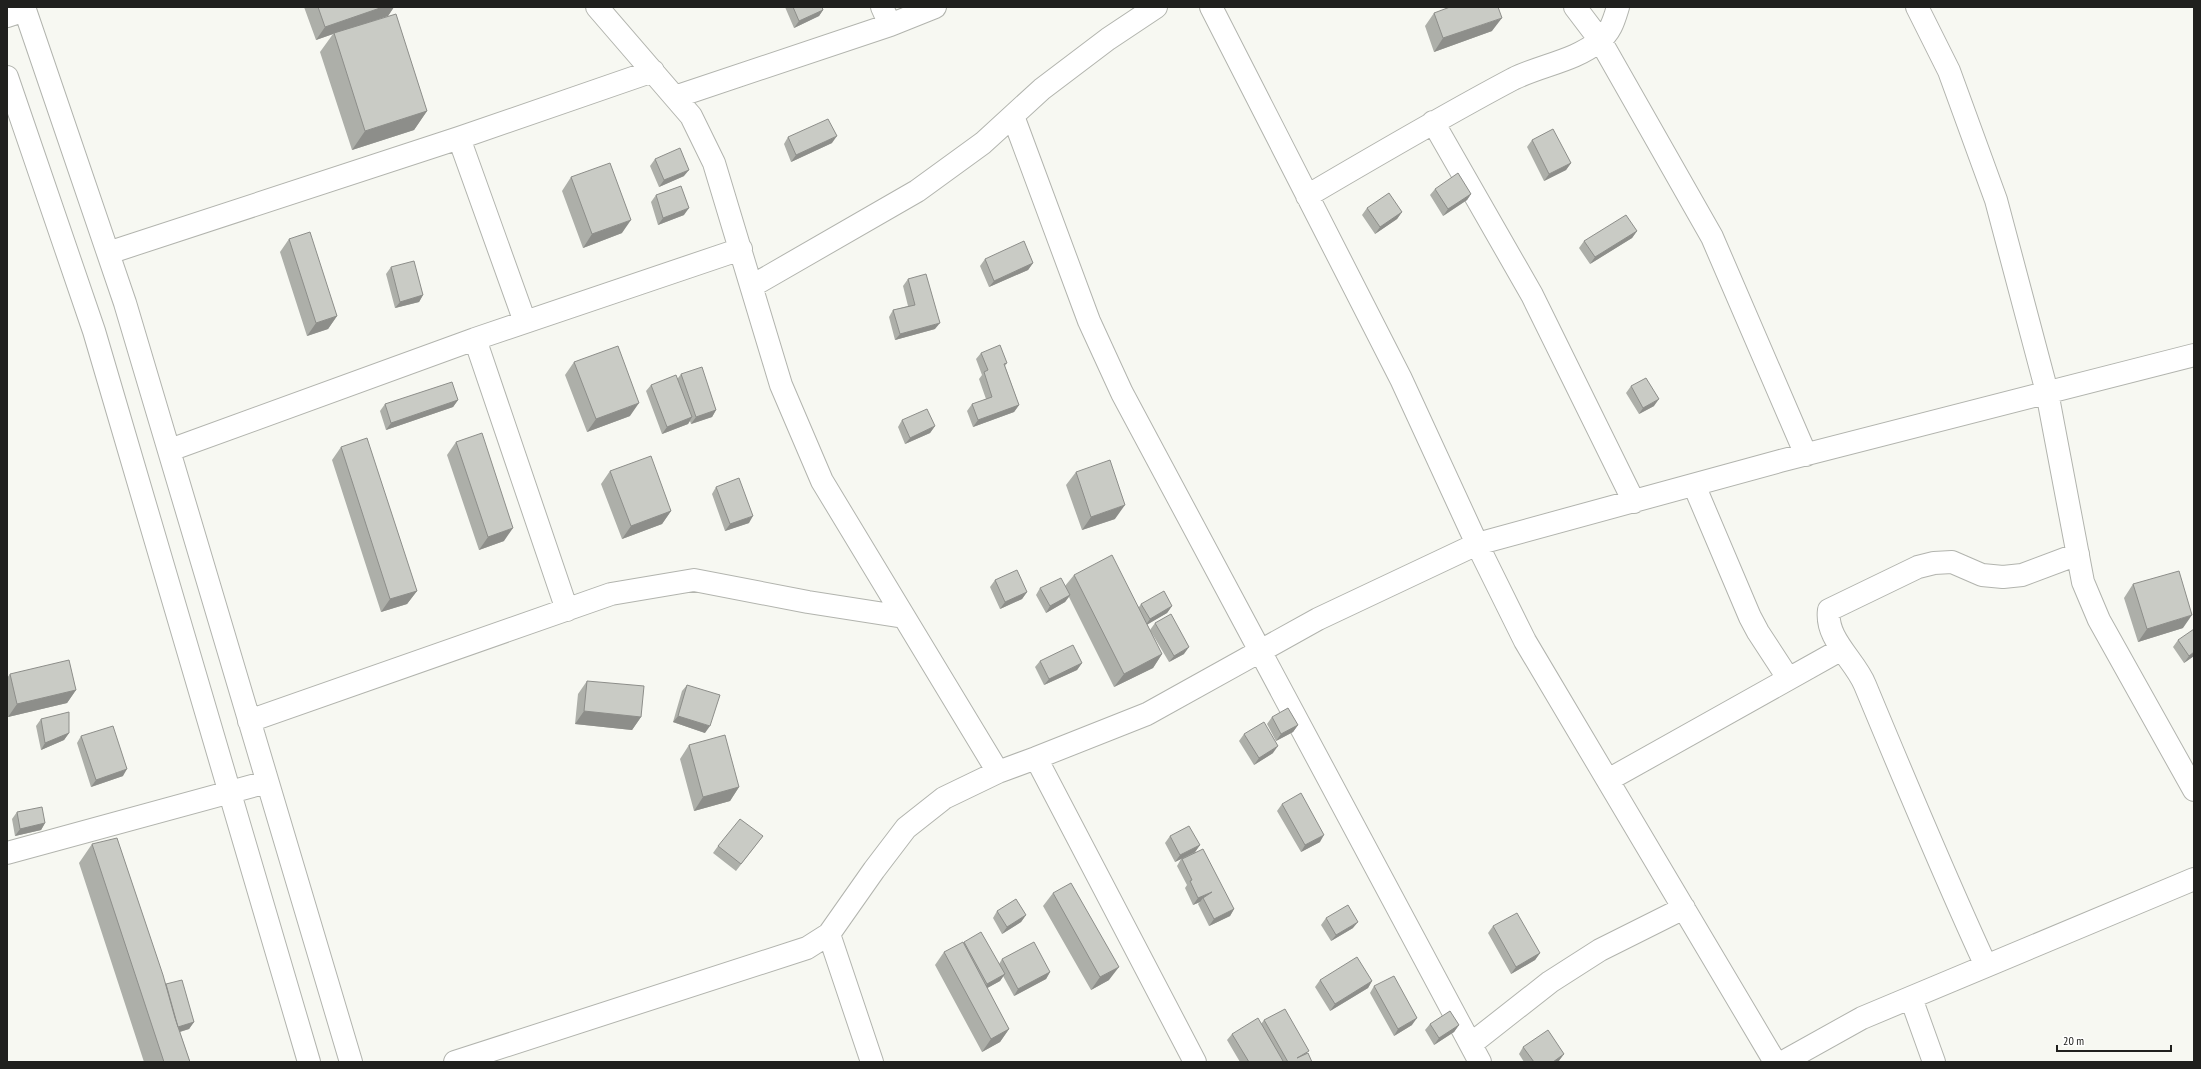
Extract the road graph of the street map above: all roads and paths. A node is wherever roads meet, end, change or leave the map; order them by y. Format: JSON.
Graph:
{"nodes":[{"id":1,"x":597,"y":7,"type":"edge"},
{"id":2,"x":935,"y":7,"type":"edge"},
{"id":3,"x":1156,"y":7,"type":"edge"},
{"id":4,"x":1211,"y":7,"type":"edge"},
{"id":5,"x":1576,"y":7,"type":"edge"},
{"id":6,"x":1618,"y":7,"type":"edge"},
{"id":7,"x":1917,"y":7,"type":"edge"},
{"id":8,"x":19,"y":11,"type":"edge"},
{"id":9,"x":886,"y":16,"type":"edge"},
{"id":10,"x":1600,"y":40,"type":"junction"},
{"id":11,"x":653,"y":71,"type":"junction"},
{"id":12,"x":7,"y":77,"type":"edge"},
{"id":13,"x":675,"y":97,"type":"junction"},
{"id":14,"x":1013,"y":116,"type":"junction"},
{"id":15,"x":1433,"y":122,"type":"junction"},
{"id":16,"x":459,"y":138,"type":"junction"},
{"id":17,"x":1307,"y":196,"type":"junction"},
{"id":18,"x":741,"y":249,"type":"junction"},
{"id":19,"x":108,"y":253,"type":"junction"},
{"id":20,"x":752,"y":286,"type":"junction"},
{"id":21,"x":525,"y":322,"type":"junction"},
{"id":22,"x":475,"y":339,"type":"junction"},
{"id":23,"x":2194,"y":355,"type":"edge"},
{"id":24,"x":2047,"y":392,"type":"junction"},
{"id":25,"x":170,"y":450,"type":"junction"},
{"id":26,"x":1806,"y":455,"type":"junction"},
{"id":27,"x":1694,"y":485,"type":"junction"},
{"id":28,"x":1634,"y":502,"type":"junction"},
{"id":29,"x":1477,"y":544,"type":"junction"},
{"id":30,"x":2078,"y":554,"type":"junction"},
{"id":31,"x":568,"y":610,"type":"junction"},
{"id":32,"x":904,"y":617,"type":"junction"},
{"id":33,"x":1842,"y":648,"type":"junction"},
{"id":34,"x":1261,"y":651,"type":"junction"},
{"id":35,"x":1788,"y":678,"type":"junction"},
{"id":36,"x":249,"y":721,"type":"junction"},
{"id":37,"x":1036,"y":758,"type":"junction"},
{"id":38,"x":998,"y":772,"type":"junction"},
{"id":39,"x":1608,"y":780,"type":"junction"},
{"id":40,"x":267,"y":782,"type":"junction"},
{"id":41,"x":2194,"y":790,"type":"edge"},
{"id":42,"x":229,"y":793,"type":"junction"},
{"id":43,"x":7,"y":853,"type":"edge"},
{"id":44,"x":2194,"y":879,"type":"edge"},
{"id":45,"x":1684,"y":908,"type":"junction"},
{"id":46,"x":829,"y":934,"type":"junction"},
{"id":47,"x":1986,"y":966,"type":"junction"},
{"id":48,"x":1911,"y":998,"type":"junction"},
{"id":49,"x":1476,"y":1053,"type":"edge"},
{"id":50,"x":309,"y":1062,"type":"edge"},
{"id":51,"x":351,"y":1062,"type":"edge"},
{"id":52,"x":455,"y":1062,"type":"edge"},
{"id":53,"x":872,"y":1062,"type":"edge"},
{"id":54,"x":1195,"y":1062,"type":"edge"},
{"id":55,"x":1775,"y":1062,"type":"edge"},
{"id":56,"x":1783,"y":1062,"type":"edge"},
{"id":57,"x":1934,"y":1062,"type":"edge"}],
"edges":[{"from":1,"to":11,"type":"street"},
{"from":2,"to":9,"type":"street"},
{"from":3,"to":14,"type":"street"},
{"from":4,"to":17,"type":"street"},
{"from":5,"to":10,"type":"street"},
{"from":6,"to":10,"type":"street"},
{"from":7,"to":24,"type":"street"},
{"from":8,"to":19,"type":"street"},
{"from":9,"to":13,"type":"street"},
{"from":10,"to":15,"type":"street"},
{"from":10,"to":26,"type":"street"},
{"from":11,"to":13,"type":"street"},
{"from":11,"to":16,"type":"street"},
{"from":12,"to":42,"type":"street"},
{"from":13,"to":18,"type":"street"},
{"from":14,"to":20,"type":"street"},
{"from":14,"to":34,"type":"street"},
{"from":15,"to":17,"type":"street"},
{"from":15,"to":28,"type":"street"},
{"from":16,"to":19,"type":"street"},
{"from":16,"to":21,"type":"street"},
{"from":17,"to":29,"type":"street"},
{"from":18,"to":20,"type":"street"},
{"from":18,"to":21,"type":"street"},
{"from":19,"to":25,"type":"street"},
{"from":20,"to":32,"type":"street"},
{"from":21,"to":22,"type":"street"},
{"from":22,"to":25,"type":"street"},
{"from":22,"to":31,"type":"street"},
{"from":23,"to":24,"type":"street"},
{"from":24,"to":26,"type":"street"},
{"from":24,"to":30,"type":"street"},
{"from":25,"to":36,"type":"street"},
{"from":26,"to":27,"type":"street"},
{"from":27,"to":28,"type":"street"},
{"from":27,"to":35,"type":"street"},
{"from":28,"to":29,"type":"street"},
{"from":29,"to":34,"type":"street"},
{"from":29,"to":39,"type":"street"},
{"from":30,"to":33,"type":"street"},
{"from":30,"to":41,"type":"street"},
{"from":31,"to":32,"type":"street"},
{"from":31,"to":36,"type":"street"},
{"from":32,"to":38,"type":"street"},
{"from":33,"to":35,"type":"street"},
{"from":33,"to":47,"type":"street"},
{"from":34,"to":37,"type":"street"},
{"from":34,"to":49,"type":"street"},
{"from":35,"to":39,"type":"street"},
{"from":36,"to":40,"type":"street"},
{"from":37,"to":38,"type":"street"},
{"from":37,"to":54,"type":"street"},
{"from":38,"to":46,"type":"street"},
{"from":39,"to":45,"type":"street"},
{"from":40,"to":42,"type":"street"},
{"from":40,"to":51,"type":"street"},
{"from":42,"to":43,"type":"street"},
{"from":42,"to":50,"type":"street"},
{"from":44,"to":47,"type":"street"},
{"from":45,"to":49,"type":"street"},
{"from":45,"to":55,"type":"street"},
{"from":46,"to":52,"type":"street"},
{"from":46,"to":53,"type":"street"},
{"from":47,"to":48,"type":"street"},
{"from":48,"to":56,"type":"street"},
{"from":48,"to":57,"type":"street"}]}
